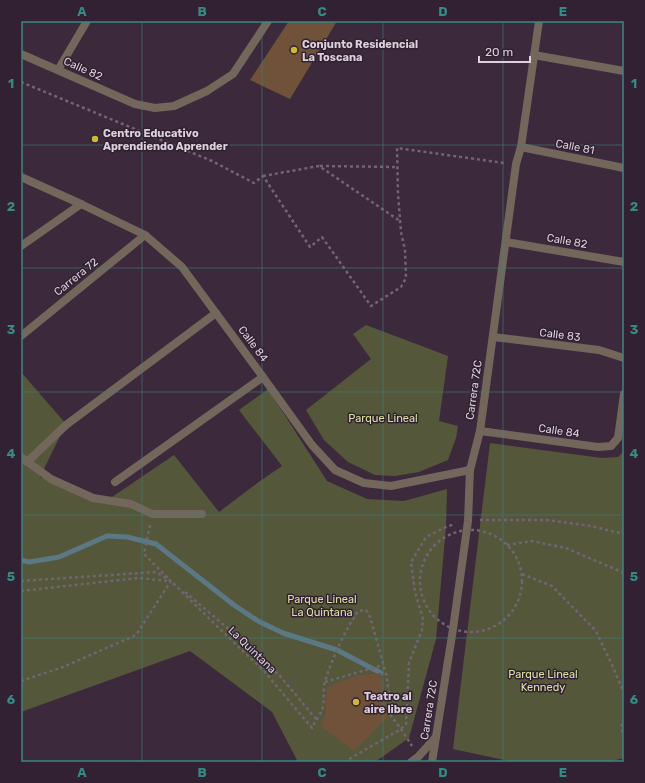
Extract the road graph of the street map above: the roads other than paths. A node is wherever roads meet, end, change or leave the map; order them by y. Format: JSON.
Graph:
{"nodes":[{"id":1,"x":87,"y":21,"type":"edge"},
{"id":2,"x":268,"y":21,"type":"edge"},
{"id":3,"x":539,"y":21,"type":"edge"},
{"id":4,"x":21,"y":54,"type":"edge"},
{"id":5,"x":534,"y":55,"type":"junction"},
{"id":6,"x":58,"y":70,"type":"junction"},
{"id":7,"x":624,"y":71,"type":"edge"},
{"id":8,"x":521,"y":147,"type":"junction"},
{"id":9,"x":624,"y":168,"type":"edge"},
{"id":10,"x":21,"y":177,"type":"edge"},
{"id":11,"x":81,"y":204,"type":"junction"},
{"id":12,"x":145,"y":235,"type":"junction"},
{"id":13,"x":506,"y":242,"type":"junction"},
{"id":14,"x":21,"y":246,"type":"edge"},
{"id":15,"x":624,"y":262,"type":"edge"},
{"id":16,"x":216,"y":313,"type":"junction"},
{"id":17,"x":21,"y":336,"type":"edge"},
{"id":18,"x":493,"y":337,"type":"junction"},
{"id":19,"x":624,"y":358,"type":"edge"},
{"id":20,"x":263,"y":377,"type":"junction"},
{"id":21,"x":624,"y":394,"type":"edge"},
{"id":22,"x":480,"y":431,"type":"junction"},
{"id":23,"x":24,"y":460,"type":"edge"},
{"id":24,"x":470,"y":470,"type":"junction"},
{"id":25,"x":115,"y":482,"type":"dead end"},
{"id":26,"x":202,"y":514,"type":"dead end"},
{"id":27,"x":436,"y":736,"type":"junction"},
{"id":28,"x":414,"y":759,"type":"edge"},
{"id":29,"x":432,"y":762,"type":"edge"}],
"edges":[{"from":1,"to":6,"type":"street"},
{"from":2,"to":6,"type":"street","name":"Calle 82"},
{"from":3,"to":5,"type":"street","name":"Carrera 72C"},
{"from":4,"to":6,"type":"street","name":"Calle 82"},
{"from":5,"to":7,"type":"street"},
{"from":5,"to":8,"type":"street","name":"Carrera 72C"},
{"from":8,"to":9,"type":"street","name":"Calle 81"},
{"from":8,"to":13,"type":"street","name":"Carrera 72C"},
{"from":10,"to":11,"type":"street","name":"Calle 84"},
{"from":11,"to":12,"type":"street","name":"Calle 84"},
{"from":11,"to":14,"type":"street"},
{"from":12,"to":16,"type":"street","name":"Calle 84"},
{"from":12,"to":17,"type":"street","name":"Carrera 72"},
{"from":13,"to":15,"type":"street","name":"Calle 82"},
{"from":13,"to":18,"type":"street","name":"Carrera 72C"},
{"from":16,"to":20,"type":"street","name":"Calle 84"},
{"from":16,"to":23,"type":"street"},
{"from":18,"to":19,"type":"street","name":"Calle 83"},
{"from":18,"to":22,"type":"street","name":"Carrera 72C"},
{"from":20,"to":24,"type":"street","name":"Calle 84"},
{"from":20,"to":25,"type":"street"},
{"from":21,"to":22,"type":"street","name":"Calle 84"},
{"from":22,"to":24,"type":"street","name":"Carrera 72C"},
{"from":23,"to":26,"type":"street"},
{"from":24,"to":27,"type":"street","name":"Carrera 72C"},
{"from":27,"to":28,"type":"street"},
{"from":27,"to":29,"type":"street","name":"Carrera 72C"}]}
